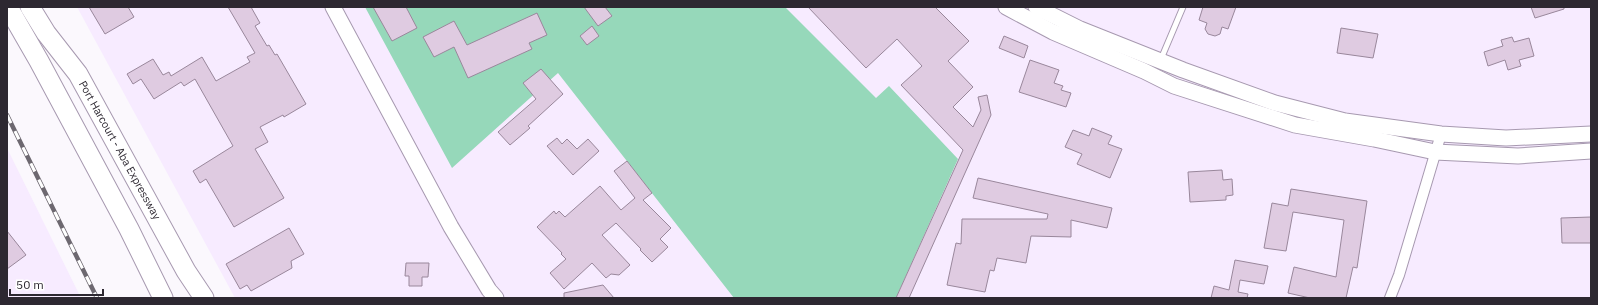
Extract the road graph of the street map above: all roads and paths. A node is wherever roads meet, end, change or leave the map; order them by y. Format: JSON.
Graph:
{"nodes":[{"id":1,"x":8,"y":7,"type":"edge"},
{"id":2,"x":30,"y":7,"type":"edge"},
{"id":3,"x":41,"y":7,"type":"edge"},
{"id":4,"x":332,"y":7,"type":"edge"},
{"id":5,"x":1006,"y":7,"type":"edge"},
{"id":6,"x":1036,"y":7,"type":"edge"},
{"id":7,"x":1183,"y":7,"type":"edge"},
{"id":8,"x":7,"y":23,"type":"edge"},
{"id":9,"x":39,"y":61,"type":"junction"},
{"id":10,"x":1160,"y":62,"type":"junction"},
{"id":11,"x":78,"y":74,"type":"junction"},
{"id":12,"x":1441,"y":134,"type":"junction"},
{"id":13,"x":1591,"y":134,"type":"edge"},
{"id":14,"x":1591,"y":151,"type":"edge"},
{"id":15,"x":1434,"y":152,"type":"junction"},
{"id":16,"x":488,"y":295,"type":"edge"},
{"id":17,"x":163,"y":298,"type":"edge"},
{"id":18,"x":204,"y":298,"type":"edge"},
{"id":19,"x":1390,"y":298,"type":"edge"}],
"edges":[{"from":1,"to":9,"type":"highway"},
{"from":2,"to":11,"type":"highway","name":"Port Harcourt - Aba Expressway"},
{"from":3,"to":11,"type":"highway"},
{"from":4,"to":16,"type":"street"},
{"from":5,"to":15,"type":"street"},
{"from":6,"to":10,"type":"street"},
{"from":7,"to":10,"type":"lane"},
{"from":8,"to":9,"type":"highway"},
{"from":9,"to":17,"type":"highway"},
{"from":10,"to":12,"type":"street"},
{"from":11,"to":18,"type":"highway","name":"Port Harcourt - Aba Expressway"},
{"from":12,"to":13,"type":"street"},
{"from":12,"to":15,"type":"street"},
{"from":14,"to":15,"type":"street"},
{"from":15,"to":19,"type":"street"}]}
